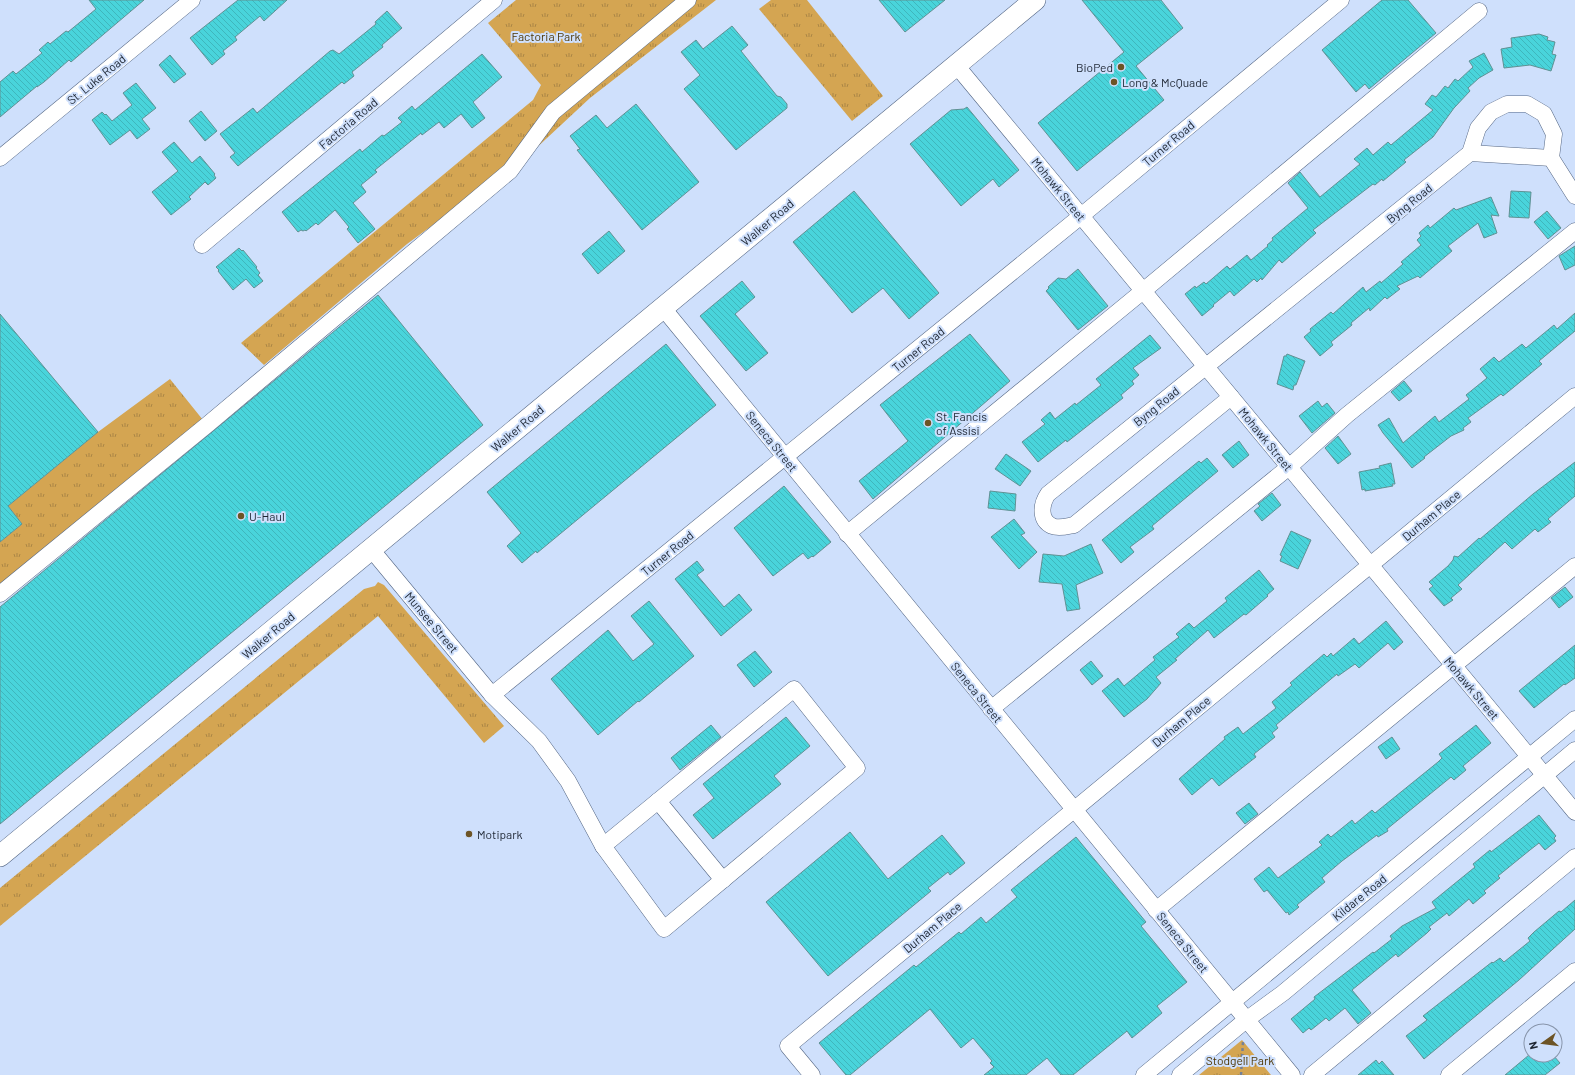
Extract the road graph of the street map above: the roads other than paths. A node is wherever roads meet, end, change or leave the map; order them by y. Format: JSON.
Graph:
{"nodes":[{"id":1,"x":192,"y":0,"type":"edge"},
{"id":2,"x":494,"y":0,"type":"edge"},
{"id":3,"x":688,"y":0,"type":"edge"},
{"id":4,"x":1035,"y":0,"type":"edge"},
{"id":5,"x":1341,"y":0,"type":"edge"},
{"id":6,"x":477,"y":5,"type":"edge"},
{"id":7,"x":1479,"y":11,"type":"dead end"},
{"id":8,"x":956,"y":65,"type":"junction"},
{"id":9,"x":1470,"y":153,"type":"junction"},
{"id":10,"x":0,"y":158,"type":"edge"},
{"id":11,"x":1552,"y":158,"type":"junction"},
{"id":12,"x":1575,"y":196,"type":"edge"},
{"id":13,"x":1081,"y":216,"type":"junction"},
{"id":14,"x":1575,"y":231,"type":"edge"},
{"id":15,"x":202,"y":245,"type":"dead end"},
{"id":16,"x":1143,"y":291,"type":"junction"},
{"id":17,"x":663,"y":308,"type":"junction"},
{"id":18,"x":1205,"y":366,"type":"junction"},
{"id":19,"x":1575,"y":396,"type":"edge"},
{"id":20,"x":1231,"y":397,"type":"junction"},
{"id":21,"x":785,"y":458,"type":"junction"},
{"id":22,"x":1288,"y":467,"type":"junction"},
{"id":23,"x":847,"y":534,"type":"junction"},
{"id":24,"x":371,"y":549,"type":"junction"},
{"id":25,"x":1370,"y":565,"type":"junction"},
{"id":26,"x":1575,"y":566,"type":"edge"},
{"id":27,"x":0,"y":594,"type":"edge"},
{"id":28,"x":1454,"y":666,"type":"junction"},
{"id":29,"x":492,"y":694,"type":"junction"},
{"id":30,"x":991,"y":709,"type":"junction"},
{"id":31,"x":1575,"y":719,"type":"edge"},
{"id":32,"x":1575,"y":750,"type":"edge"},
{"id":33,"x":1529,"y":757,"type":"junction"},
{"id":34,"x":1545,"y":776,"type":"junction"},
{"id":35,"x":658,"y":801,"type":"junction"},
{"id":36,"x":1074,"y":810,"type":"junction"},
{"id":37,"x":1575,"y":812,"type":"edge"},
{"id":38,"x":603,"y":846,"type":"junction"},
{"id":39,"x":0,"y":856,"type":"edge"},
{"id":40,"x":1575,"y":857,"type":"edge"},
{"id":41,"x":723,"y":880,"type":"junction"},
{"id":42,"x":1156,"y":910,"type":"junction"},
{"id":43,"x":1575,"y":971,"type":"edge"},
{"id":44,"x":1232,"y":1002,"type":"junction"},
{"id":45,"x":1246,"y":1020,"type":"junction"},
{"id":46,"x":812,"y":1075,"type":"edge"},
{"id":47,"x":1144,"y":1075,"type":"edge"},
{"id":48,"x":1180,"y":1075,"type":"edge"},
{"id":49,"x":1292,"y":1075,"type":"edge"},
{"id":50,"x":1312,"y":1075,"type":"edge"},
{"id":51,"x":1449,"y":1075,"type":"edge"}],
"edges":[{"from":1,"to":10,"type":"street","name":"St. Luke Road"},
{"from":2,"to":6,"type":"street","name":"Factoria Road"},
{"from":3,"to":27,"type":"street"},
{"from":4,"to":8,"type":"main road","name":"Walker Road"},
{"from":5,"to":13,"type":"street","name":"Turner Road"},
{"from":6,"to":15,"type":"street","name":"Factoria Road"},
{"from":7,"to":16,"type":"street"},
{"from":8,"to":13,"type":"street","name":"Mohawk Street"},
{"from":8,"to":17,"type":"main road","name":"Walker Road"},
{"from":9,"to":11,"type":"street"},
{"from":9,"to":11,"type":"street"},
{"from":9,"to":18,"type":"street","name":"Byng Road"},
{"from":11,"to":12,"type":"street"},
{"from":13,"to":16,"type":"street","name":"Mohawk Street"},
{"from":13,"to":21,"type":"street","name":"Turner Road"},
{"from":14,"to":22,"type":"street"},
{"from":16,"to":18,"type":"street","name":"Mohawk Street"},
{"from":16,"to":23,"type":"street"},
{"from":17,"to":21,"type":"street","name":"Seneca Street"},
{"from":17,"to":24,"type":"main road","name":"Walker Road"},
{"from":18,"to":20,"type":"street","name":"Mohawk Street"},
{"from":18,"to":20,"type":"street","name":"Byng Road"},
{"from":19,"to":25,"type":"street","name":"Durham Place"},
{"from":20,"to":22,"type":"street","name":"Mohawk Street"},
{"from":21,"to":23,"type":"street","name":"Seneca Street"},
{"from":21,"to":29,"type":"street","name":"Turner Road"},
{"from":22,"to":25,"type":"street","name":"Mohawk Street"},
{"from":22,"to":30,"type":"street"},
{"from":23,"to":30,"type":"street","name":"Seneca Street"},
{"from":24,"to":29,"type":"street","name":"Munsee Street"},
{"from":24,"to":39,"type":"main road","name":"Walker Road"},
{"from":25,"to":28,"type":"street","name":"Mohawk Street"},
{"from":25,"to":36,"type":"street","name":"Durham Place"},
{"from":26,"to":28,"type":"street"},
{"from":28,"to":33,"type":"street","name":"Mohawk Street"},
{"from":28,"to":42,"type":"street"},
{"from":29,"to":38,"type":"street","name":"Munsee Street"},
{"from":30,"to":36,"type":"street","name":"Seneca Street"},
{"from":31,"to":33,"type":"street","name":"Kildare Road"},
{"from":32,"to":34,"type":"street","name":"Kildare Road"},
{"from":33,"to":34,"type":"street","name":"Mohawk Street"},
{"from":33,"to":44,"type":"street","name":"Kildare Road"},
{"from":34,"to":37,"type":"street","name":"Mohawk Street"},
{"from":34,"to":45,"type":"street","name":"Kildare Road"},
{"from":35,"to":38,"type":"street"},
{"from":35,"to":41,"type":"street"},
{"from":35,"to":41,"type":"street"},
{"from":36,"to":42,"type":"street","name":"Seneca Street"},
{"from":36,"to":46,"type":"street","name":"Durham Place"},
{"from":38,"to":41,"type":"street","name":"Munsee Street"},
{"from":40,"to":50,"type":"street"},
{"from":42,"to":44,"type":"street","name":"Seneca Street"},
{"from":43,"to":51,"type":"street"},
{"from":44,"to":45,"type":"street","name":"Seneca Street"},
{"from":44,"to":47,"type":"street","name":"Kildare Road"},
{"from":45,"to":48,"type":"street","name":"Kildare Road"},
{"from":45,"to":49,"type":"street","name":"Seneca Street"}]}
